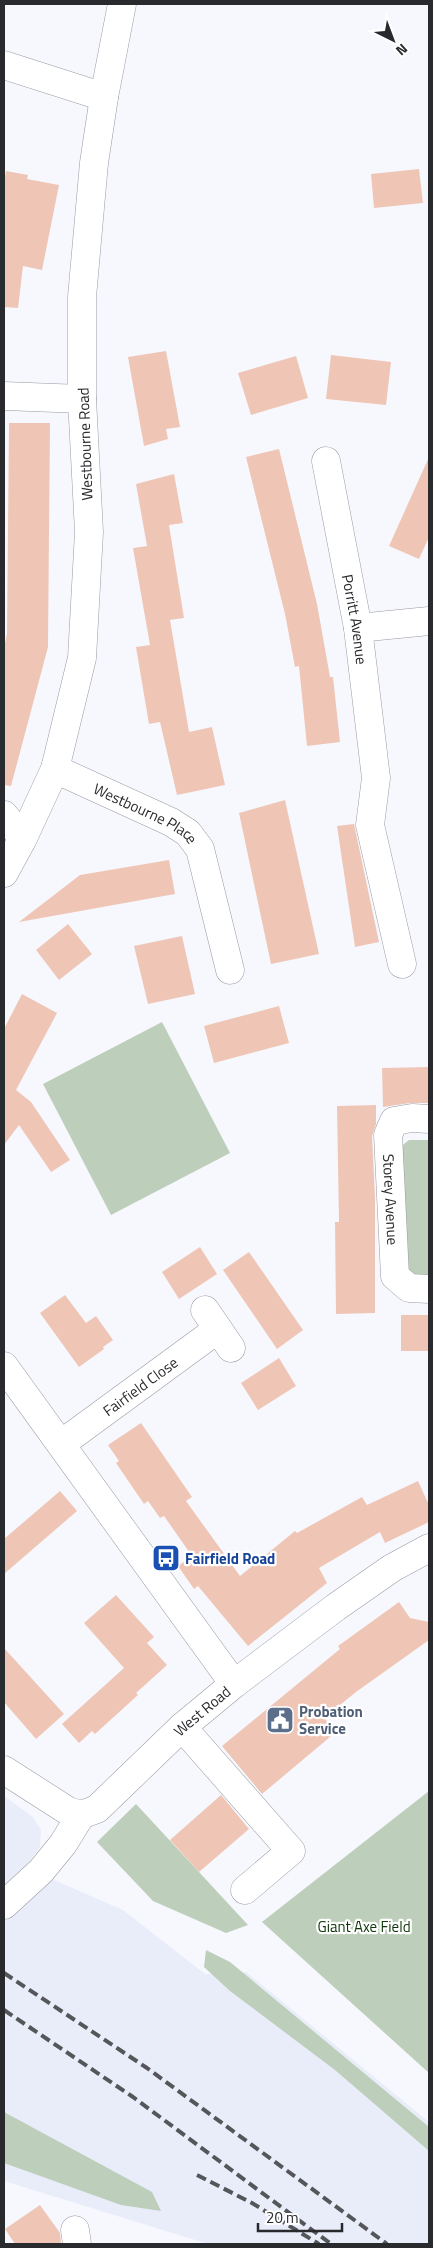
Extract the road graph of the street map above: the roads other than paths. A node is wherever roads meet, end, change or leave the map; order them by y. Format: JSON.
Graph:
{"nodes":[{"id":1,"x":122,"y":4,"type":"edge"},
{"id":2,"x":4,"y":65,"type":"edge"},
{"id":3,"x":104,"y":97,"type":"junction"},
{"id":4,"x":4,"y":396,"type":"edge"},
{"id":5,"x":82,"y":399,"type":"junction"},
{"id":6,"x":326,"y":461,"type":"dead end"},
{"id":7,"x":429,"y":621,"type":"edge"},
{"id":8,"x":358,"y":628,"type":"junction"},
{"id":9,"x":55,"y":769,"type":"junction"},
{"id":10,"x":4,"y":815,"type":"edge"},
{"id":11,"x":23,"y":838,"type":"junction"},
{"id":12,"x":4,"y":872,"type":"edge"},
{"id":13,"x":402,"y":964,"type":"dead end"},
{"id":14,"x":230,"y":970,"type":"dead end"},
{"id":15,"x":429,"y":1119,"type":"edge"},
{"id":16,"x":429,"y":1289,"type":"edge"},
{"id":17,"x":218,"y":1329,"type":"dead end"},
{"id":18,"x":4,"y":1366,"type":"edge"},
{"id":19,"x":61,"y":1444,"type":"junction"},
{"id":20,"x":429,"y":1548,"type":"edge"},
{"id":21,"x":234,"y":1684,"type":"junction"},
{"id":22,"x":182,"y":1728,"type":"junction"},
{"id":23,"x":4,"y":1770,"type":"edge"},
{"id":24,"x":81,"y":1815,"type":"junction"},
{"id":25,"x":245,"y":1890,"type":"dead end"},
{"id":26,"x":4,"y":1905,"type":"edge"}],
"edges":[{"from":1,"to":3,"type":"street","name":"Westbourne Road"},
{"from":2,"to":3,"type":"street"},
{"from":3,"to":5,"type":"street","name":"Westbourne Road"},
{"from":4,"to":5,"type":"street"},
{"from":5,"to":9,"type":"street","name":"Westbourne Road"},
{"from":6,"to":8,"type":"street","name":"Porritt Avenue"},
{"from":7,"to":8,"type":"street"},
{"from":8,"to":13,"type":"street","name":"Porritt Avenue"},
{"from":9,"to":11,"type":"street","name":"Westbourne Road"},
{"from":9,"to":14,"type":"street","name":"Westbourne Place"},
{"from":10,"to":11,"type":"street"},
{"from":11,"to":12,"type":"street","name":"Westbourne Road"},
{"from":15,"to":16,"type":"street","name":"Storey Avenue"},
{"from":17,"to":19,"type":"street","name":"Fairfield Close"},
{"from":18,"to":19,"type":"street"},
{"from":19,"to":21,"type":"street"},
{"from":20,"to":21,"type":"street","name":"West Road"},
{"from":21,"to":22,"type":"street","name":"West Road"},
{"from":22,"to":24,"type":"street","name":"West Road"},
{"from":22,"to":25,"type":"street"},
{"from":23,"to":24,"type":"street"},
{"from":24,"to":26,"type":"street"}]}
